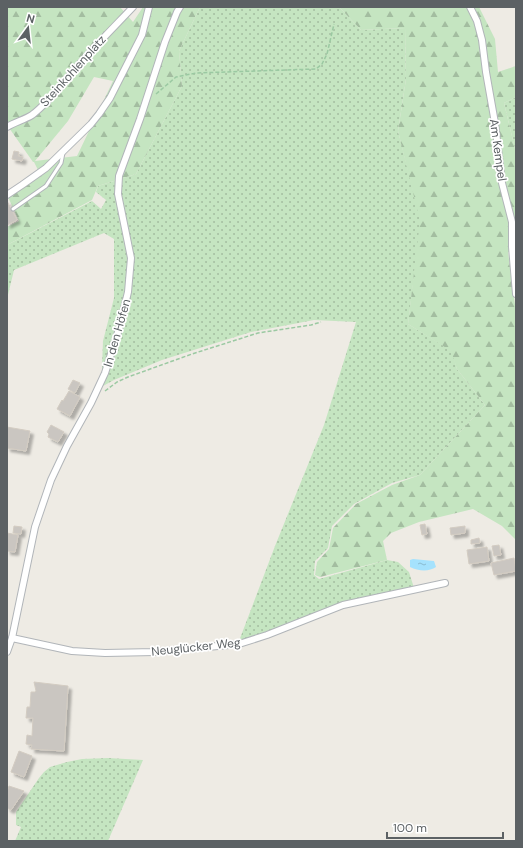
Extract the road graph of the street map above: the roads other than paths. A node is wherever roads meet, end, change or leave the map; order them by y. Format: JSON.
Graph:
{"nodes":[{"id":1,"x":133,"y":7,"type":"edge"},
{"id":2,"x":149,"y":7,"type":"edge"},
{"id":3,"x":180,"y":7,"type":"edge"},
{"id":4,"x":470,"y":7,"type":"edge"},
{"id":5,"x":7,"y":127,"type":"edge"},
{"id":6,"x":63,"y":150,"type":"junction"},
{"id":7,"x":7,"y":195,"type":"edge"},
{"id":8,"x":13,"y":209,"type":"dead end"},
{"id":9,"x":516,"y":294,"type":"edge"},
{"id":10,"x":445,"y":583,"type":"dead end"},
{"id":11,"x":12,"y":638,"type":"junction"},
{"id":12,"x":7,"y":652,"type":"edge"}],
"edges":[{"from":1,"to":5,"type":"street","name":"Steinkohlenplatz"},
{"from":2,"to":6,"type":"street"},
{"from":3,"to":11,"type":"street","name":"In den Höfen"},
{"from":4,"to":9,"type":"street","name":"Am Kempel"},
{"from":6,"to":7,"type":"street"},
{"from":6,"to":8,"type":"lane"},
{"from":10,"to":11,"type":"street","name":"Neuglücker Weg"},
{"from":11,"to":12,"type":"street","name":"In den Höfen"}]}
